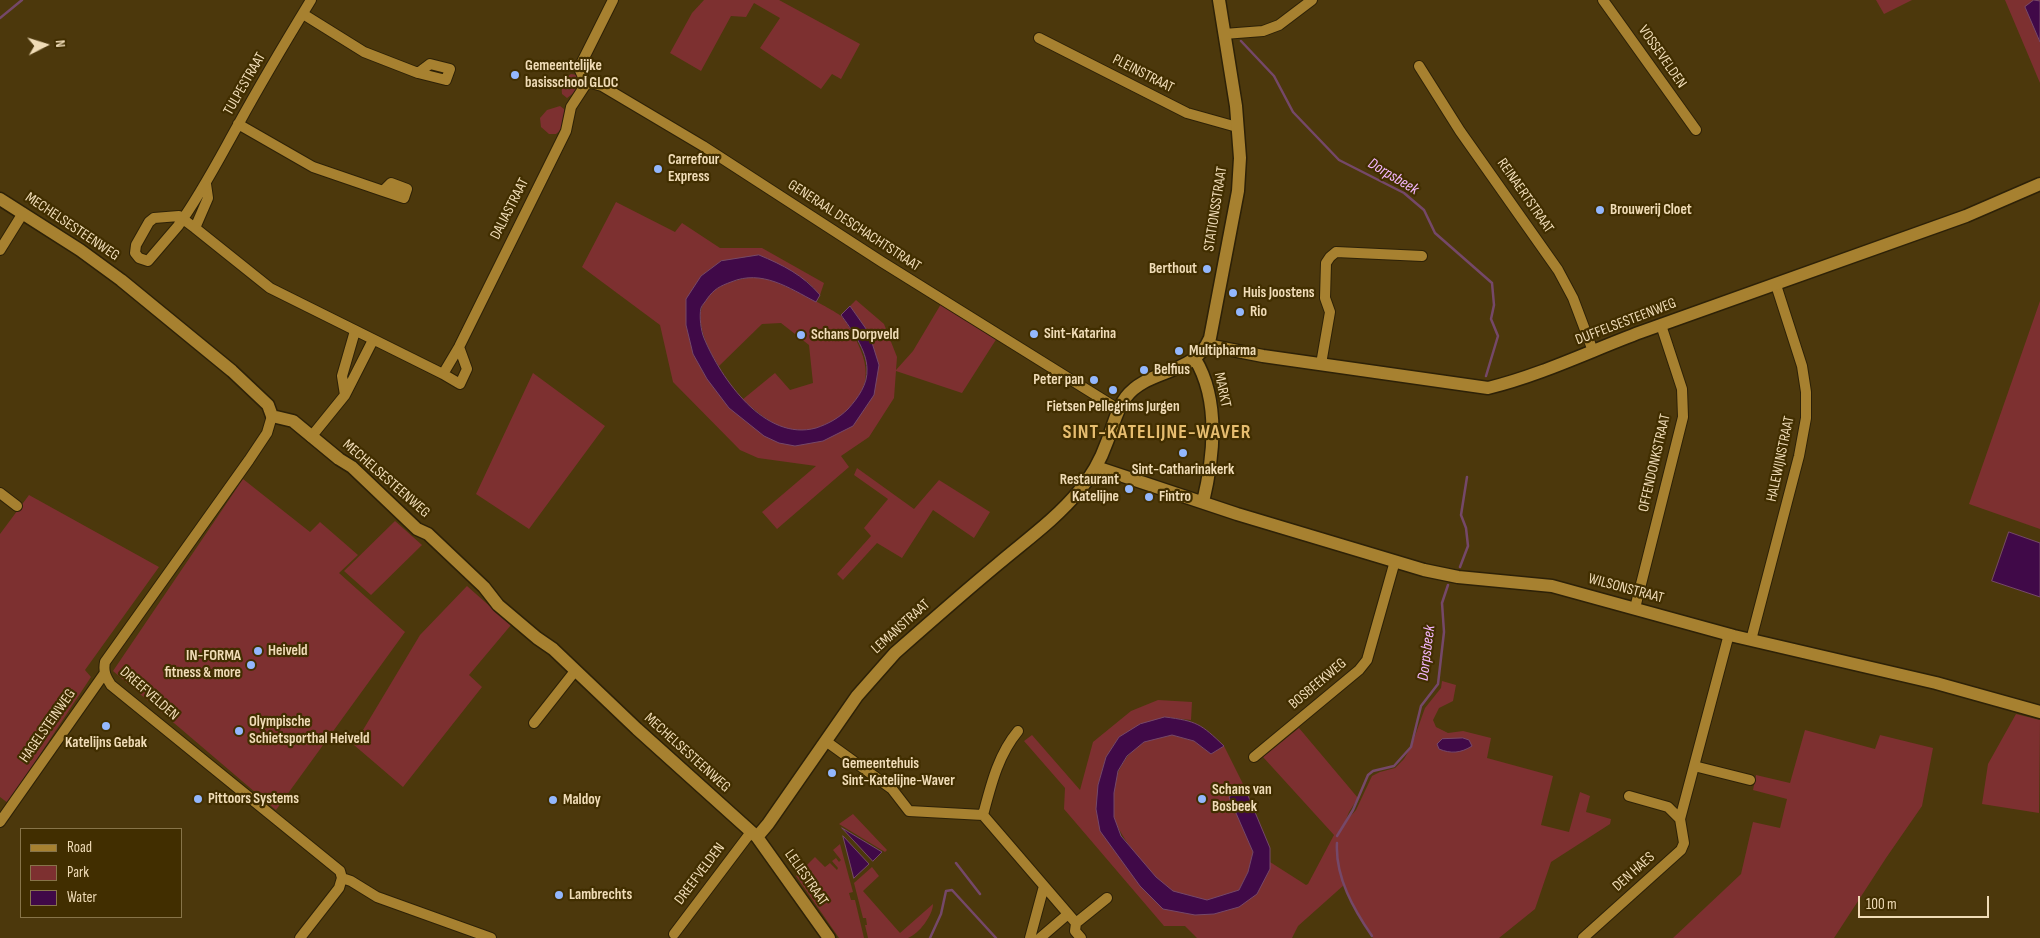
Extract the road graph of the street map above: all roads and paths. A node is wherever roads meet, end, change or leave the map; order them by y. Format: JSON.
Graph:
{"nodes":[{"id":1,"x":311,"y":0,"type":"edge"},
{"id":2,"x":614,"y":0,"type":"edge"},
{"id":3,"x":1219,"y":0,"type":"edge"},
{"id":4,"x":1312,"y":0,"type":"edge"},
{"id":5,"x":1603,"y":0,"type":"edge"},
{"id":6,"x":303,"y":14,"type":"junction"},
{"id":7,"x":1224,"y":34,"type":"junction"},
{"id":8,"x":1039,"y":38,"type":"dead end"},
{"id":9,"x":1419,"y":66,"type":"dead end"},
{"id":10,"x":418,"y":73,"type":"dead end"},
{"id":11,"x":586,"y":84,"type":"junction"},
{"id":12,"x":238,"y":124,"type":"junction"},
{"id":13,"x":1237,"y":126,"type":"junction"},
{"id":14,"x":1696,"y":130,"type":"dead end"},
{"id":15,"x":206,"y":184,"type":"junction"},
{"id":16,"x":2040,"y":184,"type":"edge"},
{"id":17,"x":382,"y":191,"type":"dead end"},
{"id":18,"x":0,"y":199,"type":"edge"},
{"id":19,"x":23,"y":213,"type":"junction"},
{"id":20,"x":183,"y":218,"type":"junction"},
{"id":21,"x":195,"y":228,"type":"junction"},
{"id":22,"x":0,"y":250,"type":"edge"},
{"id":23,"x":1422,"y":256,"type":"dead end"},
{"id":24,"x":1776,"y":284,"type":"junction"},
{"id":25,"x":1661,"y":325,"type":"junction"},
{"id":26,"x":355,"y":331,"type":"junction"},
{"id":27,"x":373,"y":340,"type":"junction"},
{"id":28,"x":1207,"y":345,"type":"junction"},
{"id":29,"x":459,"y":347,"type":"junction"},
{"id":30,"x":1593,"y":351,"type":"junction"},
{"id":31,"x":1195,"y":359,"type":"junction"},
{"id":32,"x":1321,"y":364,"type":"junction"},
{"id":33,"x":443,"y":374,"type":"junction"},
{"id":34,"x":345,"y":395,"type":"junction"},
{"id":35,"x":1118,"y":409,"type":"junction"},
{"id":36,"x":272,"y":416,"type":"junction"},
{"id":37,"x":311,"y":437,"type":"junction"},
{"id":38,"x":1096,"y":467,"type":"junction"},
{"id":39,"x":0,"y":493,"type":"edge"},
{"id":40,"x":1203,"y":502,"type":"junction"},
{"id":41,"x":17,"y":506,"type":"dead end"},
{"id":42,"x":1395,"y":561,"type":"junction"},
{"id":43,"x":1635,"y":608,"type":"junction"},
{"id":44,"x":1729,"y":634,"type":"junction"},
{"id":45,"x":1751,"y":640,"type":"junction"},
{"id":46,"x":575,"y":672,"type":"junction"},
{"id":47,"x":104,"y":674,"type":"junction"},
{"id":48,"x":2040,"y":712,"type":"edge"},
{"id":49,"x":534,"y":723,"type":"dead end"},
{"id":50,"x":1018,"y":731,"type":"dead end"},
{"id":51,"x":827,"y":742,"type":"junction"},
{"id":52,"x":1254,"y":757,"type":"dead end"},
{"id":53,"x":1694,"y":766,"type":"junction"},
{"id":54,"x":1750,"y":780,"type":"dead end"},
{"id":55,"x":1630,"y":796,"type":"dead end"},
{"id":56,"x":983,"y":814,"type":"junction"},
{"id":57,"x":1680,"y":818,"type":"junction"},
{"id":58,"x":0,"y":822,"type":"edge"},
{"id":59,"x":754,"y":834,"type":"junction"},
{"id":60,"x":342,"y":878,"type":"junction"},
{"id":61,"x":1044,"y":886,"type":"junction"},
{"id":62,"x":1107,"y":898,"type":"dead end"},
{"id":63,"x":1068,"y":914,"type":"junction"},
{"id":64,"x":1076,"y":923,"type":"junction"},
{"id":65,"x":672,"y":937,"type":"edge"},
{"id":66,"x":300,"y":938,"type":"edge"},
{"id":67,"x":491,"y":938,"type":"edge"},
{"id":68,"x":829,"y":938,"type":"edge"},
{"id":69,"x":1030,"y":938,"type":"edge"},
{"id":70,"x":1040,"y":938,"type":"edge"},
{"id":71,"x":1081,"y":938,"type":"edge"},
{"id":72,"x":1583,"y":938,"type":"edge"}],
"edges":[{"from":1,"to":6,"type":"street","name":"TULPESTRAAT"},
{"from":2,"to":11,"type":"street"},
{"from":3,"to":7,"type":"street","name":"STATIONSSTRAAT"},
{"from":4,"to":7,"type":"street"},
{"from":5,"to":14,"type":"street","name":"VOSSEVELDEN"},
{"from":6,"to":10,"type":"street"},
{"from":6,"to":12,"type":"street","name":"TULPESTRAAT"},
{"from":7,"to":13,"type":"street","name":"STATIONSSTRAAT"},
{"from":8,"to":13,"type":"street","name":"PLEINSTRAAT"},
{"from":9,"to":30,"type":"street","name":"REINAERTSTRAAT"},
{"from":11,"to":29,"type":"street","name":"DALIASTRAAT"},
{"from":11,"to":35,"type":"street","name":"GENERAAL DESCHACHTSTRAAT"},
{"from":12,"to":15,"type":"street","name":"TULPESTRAAT"},
{"from":12,"to":17,"type":"street"},
{"from":13,"to":28,"type":"street","name":"STATIONSSTRAAT"},
{"from":15,"to":20,"type":"street","name":"TULPESTRAAT"},
{"from":15,"to":21,"type":"street","name":"TULPESTRAAT"},
{"from":16,"to":24,"type":"street","name":"DUFFELSESTEENWEG"},
{"from":18,"to":19,"type":"street","name":"MECHELSESTEENWEG"},
{"from":19,"to":22,"type":"street"},
{"from":19,"to":36,"type":"street","name":"MECHELSESTEENWEG"},
{"from":20,"to":20,"type":"street","name":"TULPESTRAAT"},
{"from":20,"to":21,"type":"street"},
{"from":21,"to":26,"type":"street"},
{"from":23,"to":32,"type":"street"},
{"from":24,"to":25,"type":"street","name":"DUFFELSESTEENWEG"},
{"from":24,"to":45,"type":"street","name":"HALEWIJNSTRAAT"},
{"from":25,"to":30,"type":"street","name":"DUFFELSESTEENWEG"},
{"from":25,"to":43,"type":"street","name":"OFFENDONKSTRAAT"},
{"from":26,"to":27,"type":"street"},
{"from":26,"to":34,"type":"street"},
{"from":27,"to":33,"type":"street"},
{"from":27,"to":34,"type":"street"},
{"from":28,"to":31,"type":"street","name":"STATIONSSTRAAT"},
{"from":28,"to":32,"type":"street","name":"DUFFELSESTEENWEG"},
{"from":29,"to":33,"type":"street","name":"DALIASTRAAT"},
{"from":29,"to":33,"type":"street"},
{"from":30,"to":32,"type":"street","name":"DUFFELSESTEENWEG"},
{"from":31,"to":35,"type":"street","name":"MARKT"},
{"from":31,"to":40,"type":"street","name":"MARKT"},
{"from":34,"to":37,"type":"street"},
{"from":35,"to":38,"type":"street","name":"MARKT"},
{"from":36,"to":37,"type":"street","name":"MECHELSESTEENWEG"},
{"from":36,"to":47,"type":"street","name":"DREEFVELDEN"},
{"from":37,"to":46,"type":"street","name":"MECHELSESTEENWEG"},
{"from":38,"to":40,"type":"street"},
{"from":38,"to":51,"type":"street","name":"LEMANSTRAAT"},
{"from":39,"to":41,"type":"street"},
{"from":40,"to":42,"type":"street","name":"WILSONSTRAAT"},
{"from":42,"to":43,"type":"street","name":"WILSONSTRAAT"},
{"from":42,"to":52,"type":"street","name":"BOSBEEKWEG"},
{"from":43,"to":44,"type":"street","name":"WILSONSTRAAT"},
{"from":44,"to":45,"type":"street","name":"WILSONSTRAAT"},
{"from":44,"to":53,"type":"street","name":"DEN HAES"},
{"from":45,"to":48,"type":"street","name":"WILSONSTRAAT"},
{"from":46,"to":49,"type":"street"},
{"from":46,"to":59,"type":"street","name":"MECHELSESTEENWEG"},
{"from":47,"to":58,"type":"street","name":"HAGELSTEINWEG"},
{"from":47,"to":60,"type":"street","name":"DREEFVELDEN"},
{"from":50,"to":56,"type":"street"},
{"from":51,"to":56,"type":"street"},
{"from":51,"to":59,"type":"street","name":"LEMANSTRAAT"},
{"from":53,"to":54,"type":"street"},
{"from":53,"to":57,"type":"street","name":"DEN HAES"},
{"from":55,"to":57,"type":"street"},
{"from":56,"to":61,"type":"street"},
{"from":57,"to":72,"type":"street","name":"DEN HAES"},
{"from":59,"to":65,"type":"street","name":"DREEFVELDEN"},
{"from":59,"to":68,"type":"street","name":"LELIESTRAAT"},
{"from":60,"to":66,"type":"street"},
{"from":60,"to":67,"type":"street","name":"DREEFVELDEN"},
{"from":61,"to":63,"type":"street"},
{"from":61,"to":69,"type":"street"},
{"from":62,"to":64,"type":"street"},
{"from":63,"to":64,"type":"street"},
{"from":63,"to":70,"type":"street"},
{"from":64,"to":71,"type":"street"}]}
